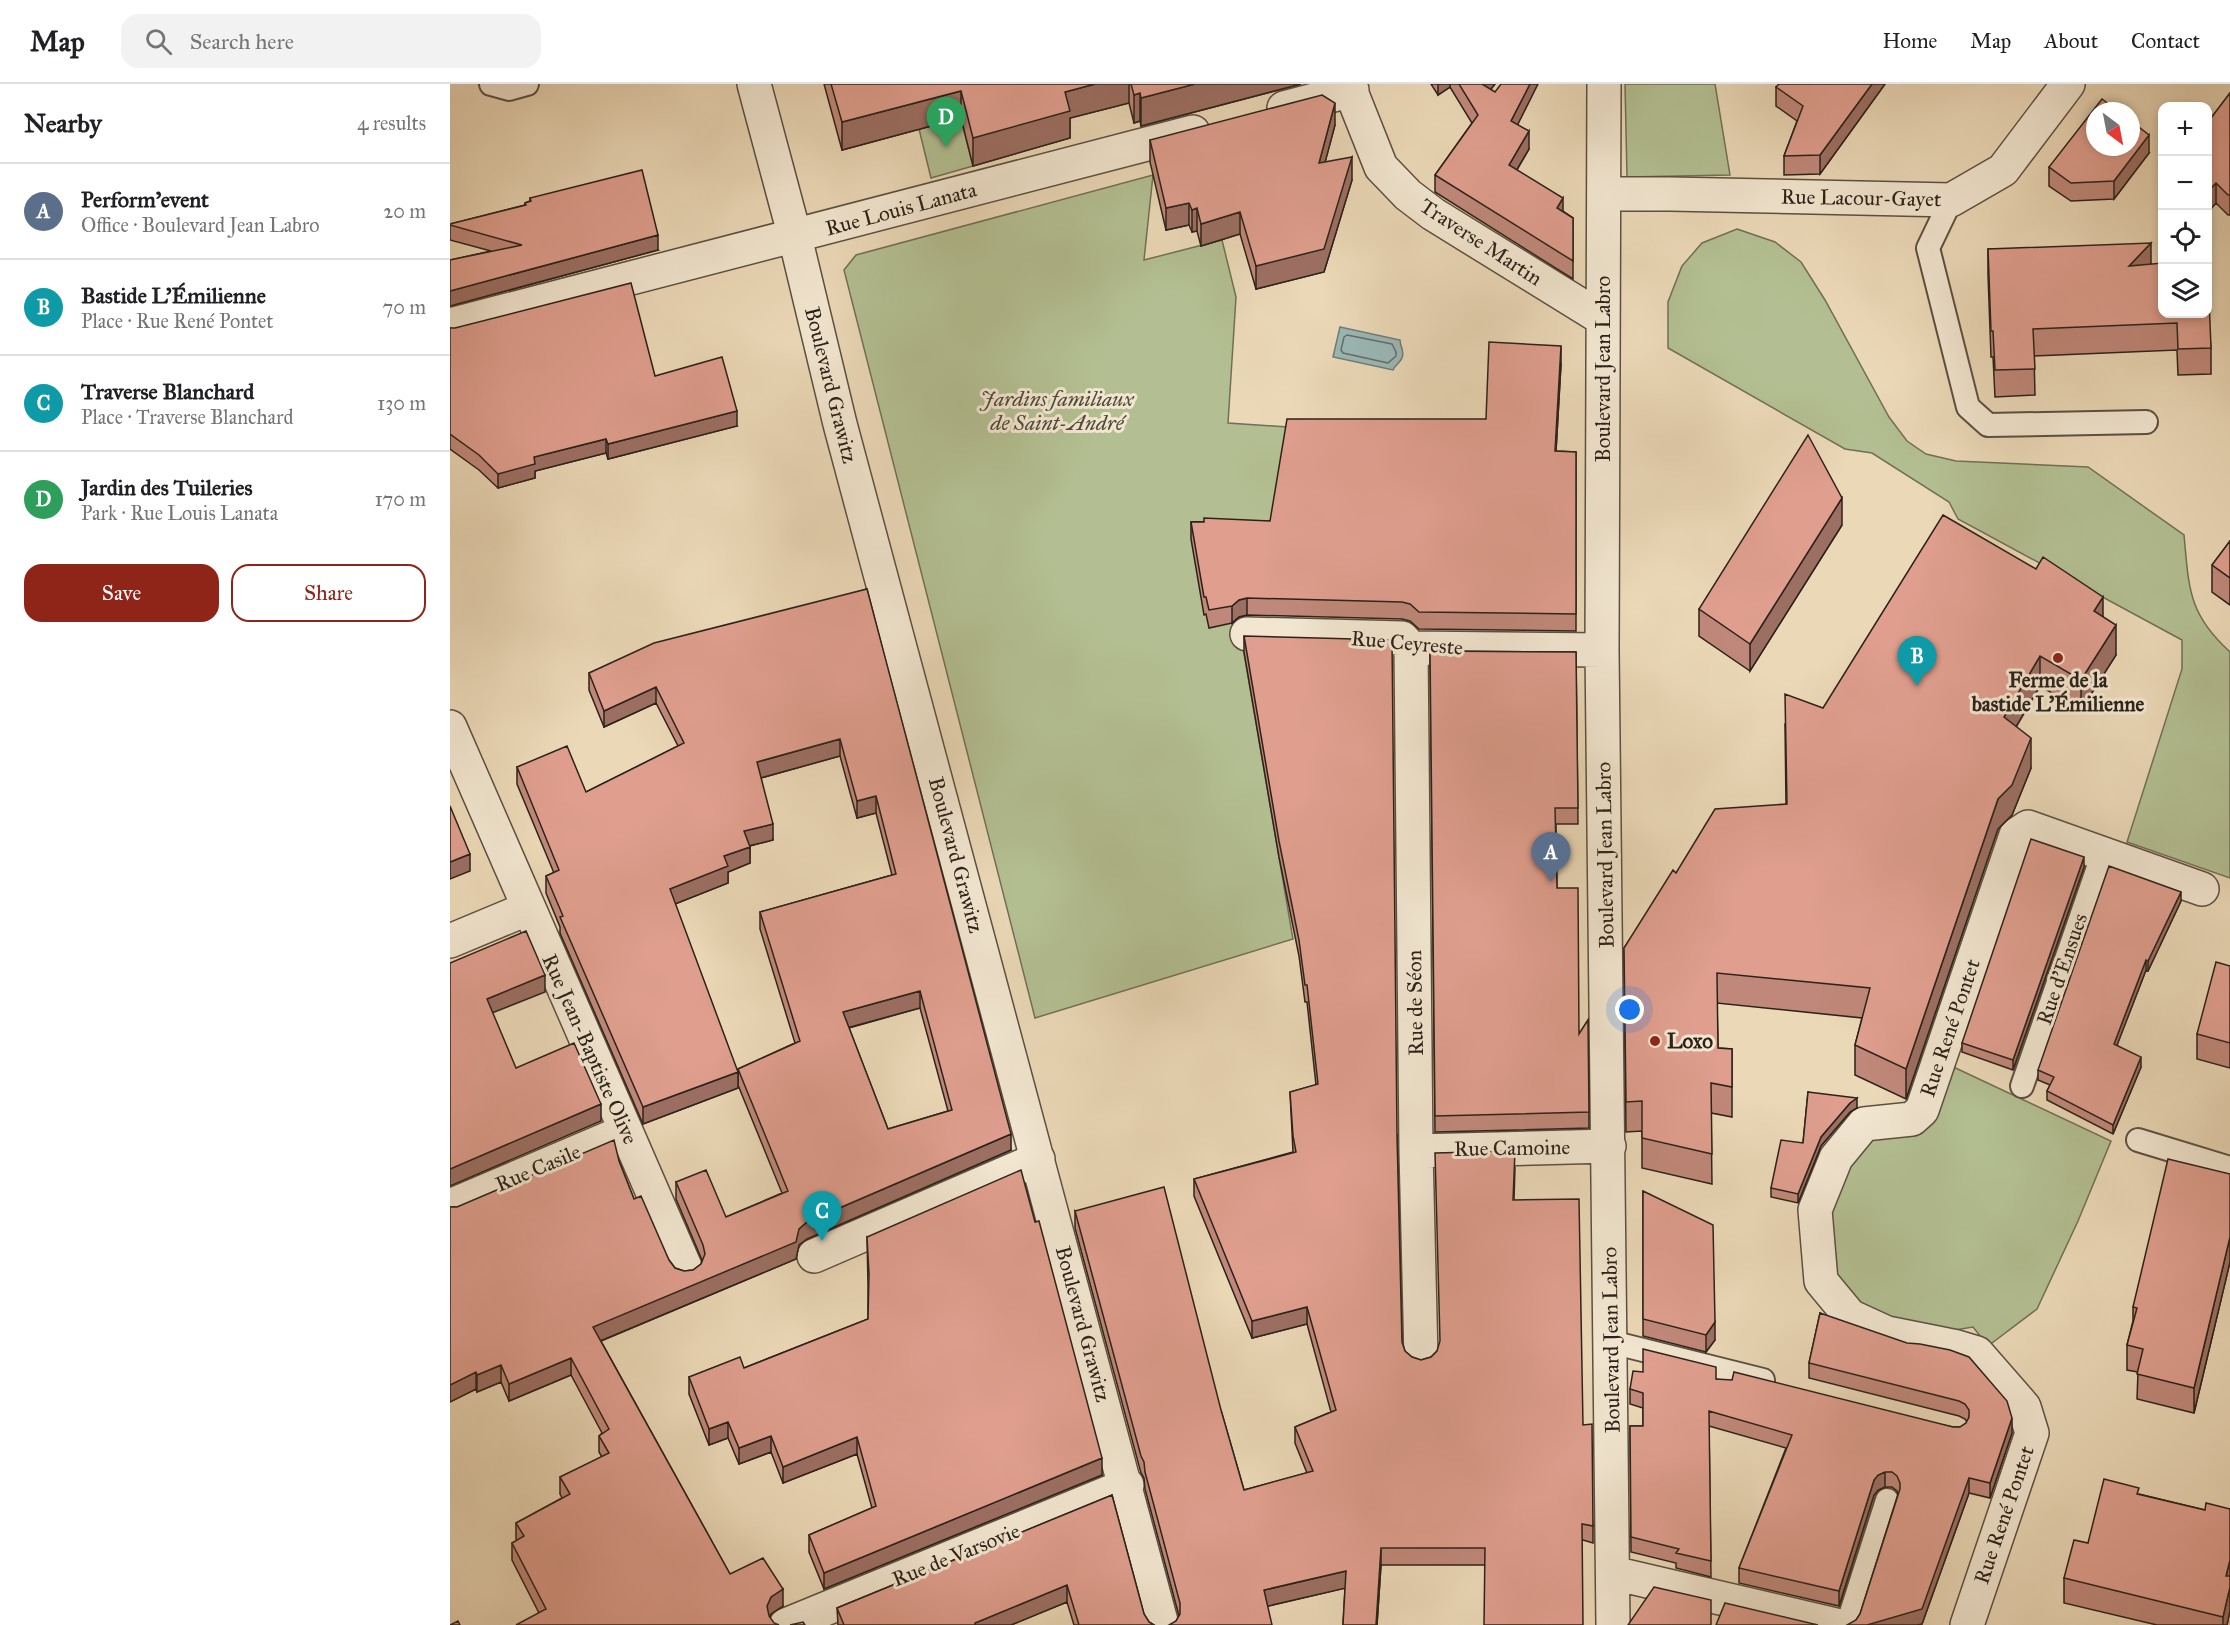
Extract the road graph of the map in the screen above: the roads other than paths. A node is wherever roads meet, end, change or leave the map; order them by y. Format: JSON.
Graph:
{"nodes":[{"id":1,"x":491,"y":84,"type":"edge"},
{"id":2,"x":526,"y":84,"type":"edge"},
{"id":3,"x":754,"y":84,"type":"edge"},
{"id":4,"x":1604,"y":84,"type":"edge"},
{"id":5,"x":2068,"y":84,"type":"edge"},
{"id":6,"x":1350,"y":87,"type":"edge"},
{"id":7,"x":1259,"y":115,"type":"edge"},
{"id":8,"x":1224,"y":124,"type":"edge"},
{"id":9,"x":1604,"y":194,"type":"junction"},
{"id":10,"x":1951,"y":200,"type":"junction"},
{"id":11,"x":795,"y":237,"type":"junction"},
{"id":12,"x":1603,"y":319,"type":"junction"},
{"id":13,"x":450,"y":326,"type":"edge"},
{"id":14,"x":2146,"y":422,"type":"dead end"},
{"id":15,"x":1247,"y":634,"type":"edge"},
{"id":16,"x":1411,"y":648,"type":"junction"},
{"id":17,"x":1602,"y":650,"type":"junction"},
{"id":18,"x":450,"y":727,"type":"edge"},
{"id":19,"x":2103,"y":853,"type":"junction"},
{"id":20,"x":2202,"y":889,"type":"dead end"},
{"id":21,"x":529,"y":908,"type":"junction"},
{"id":22,"x":450,"y":941,"type":"edge"},
{"id":23,"x":2022,"y":1086,"type":"dead end"},
{"id":24,"x":626,"y":1131,"type":"junction"},
{"id":25,"x":2138,"y":1140,"type":"dead end"},
{"id":26,"x":1609,"y":1146,"type":"junction"},
{"id":27,"x":1416,"y":1151,"type":"junction"},
{"id":28,"x":1038,"y":1159,"type":"junction"},
{"id":29,"x":2230,"y":1168,"type":"edge"},
{"id":30,"x":450,"y":1206,"type":"edge"},
{"id":31,"x":814,"y":1256,"type":"dead end"},
{"id":32,"x":686,"y":1269,"type":"edge"},
{"id":33,"x":1611,"y":1342,"type":"junction"},
{"id":34,"x":1422,"y":1358,"type":"edge"},
{"id":35,"x":1784,"y":1385,"type":"edge"},
{"id":36,"x":1126,"y":1485,"type":"junction"},
{"id":37,"x":1887,"y":1500,"type":"dead end"},
{"id":38,"x":1613,"y":1573,"type":"junction"},
{"id":39,"x":786,"y":1625,"type":"edge"},
{"id":40,"x":1162,"y":1625,"type":"edge"},
{"id":41,"x":1613,"y":1625,"type":"edge"},
{"id":42,"x":1836,"y":1625,"type":"edge"},
{"id":43,"x":1847,"y":1625,"type":"edge"},
{"id":44,"x":1967,"y":1625,"type":"edge"}],
"edges":[{"from":1,"to":2,"type":"lane"},
{"from":3,"to":11,"type":"street","name":"Boulevard Grawitz"},
{"from":4,"to":9,"type":"street","name":"Boulevard Jean Labro"},
{"from":5,"to":10,"type":"street","name":"Rue Lacour-Gayet"},
{"from":6,"to":7,"type":"street"},
{"from":6,"to":12,"type":"street","name":"Traverse Martin"},
{"from":8,"to":11,"type":"street","name":"Rue Louis Lanata"},
{"from":9,"to":10,"type":"street","name":"Rue Lacour-Gayet"},
{"from":9,"to":12,"type":"street","name":"Boulevard Jean Labro"},
{"from":10,"to":14,"type":"lane"},
{"from":11,"to":13,"type":"street","name":"Rue Louis Lanata"},
{"from":11,"to":28,"type":"street","name":"Boulevard Grawitz"},
{"from":12,"to":17,"type":"street","name":"Boulevard Jean Labro"},
{"from":15,"to":16,"type":"street","name":"Rue Ceyreste"},
{"from":16,"to":17,"type":"street","name":"Rue Ceyreste"},
{"from":16,"to":27,"type":"street","name":"Rue de Séon"},
{"from":17,"to":26,"type":"street","name":"Boulevard Jean Labro"},
{"from":18,"to":21,"type":"street","name":"Rue Jean-Baptiste Olive"},
{"from":19,"to":20,"type":"street","name":"Rue René Pontet"},
{"from":19,"to":23,"type":"lane","name":"Rue d'Ensues"},
{"from":19,"to":44,"type":"street","name":"Rue René Pontet"},
{"from":21,"to":22,"type":"street"},
{"from":21,"to":24,"type":"street","name":"Rue Jean-Baptiste Olive"},
{"from":24,"to":30,"type":"street","name":"Rue Casile"},
{"from":24,"to":32,"type":"street","name":"Rue Jean-Baptiste Olive"},
{"from":25,"to":29,"type":"lane"},
{"from":26,"to":27,"type":"street","name":"Rue Camoine"},
{"from":26,"to":33,"type":"street","name":"Boulevard Jean Labro"},
{"from":27,"to":34,"type":"street","name":"Rue de Séon"},
{"from":28,"to":31,"type":"street"},
{"from":28,"to":36,"type":"street","name":"Boulevard Grawitz"},
{"from":33,"to":35,"type":"lane"},
{"from":33,"to":38,"type":"street","name":"Boulevard Jean Labro"},
{"from":36,"to":39,"type":"street","name":"Rue de Varsovie"},
{"from":36,"to":40,"type":"street","name":"Boulevard Grawitz"},
{"from":37,"to":43,"type":"lane"},
{"from":38,"to":41,"type":"street","name":"Boulevard Jean Labro"},
{"from":38,"to":42,"type":"street"}]}
